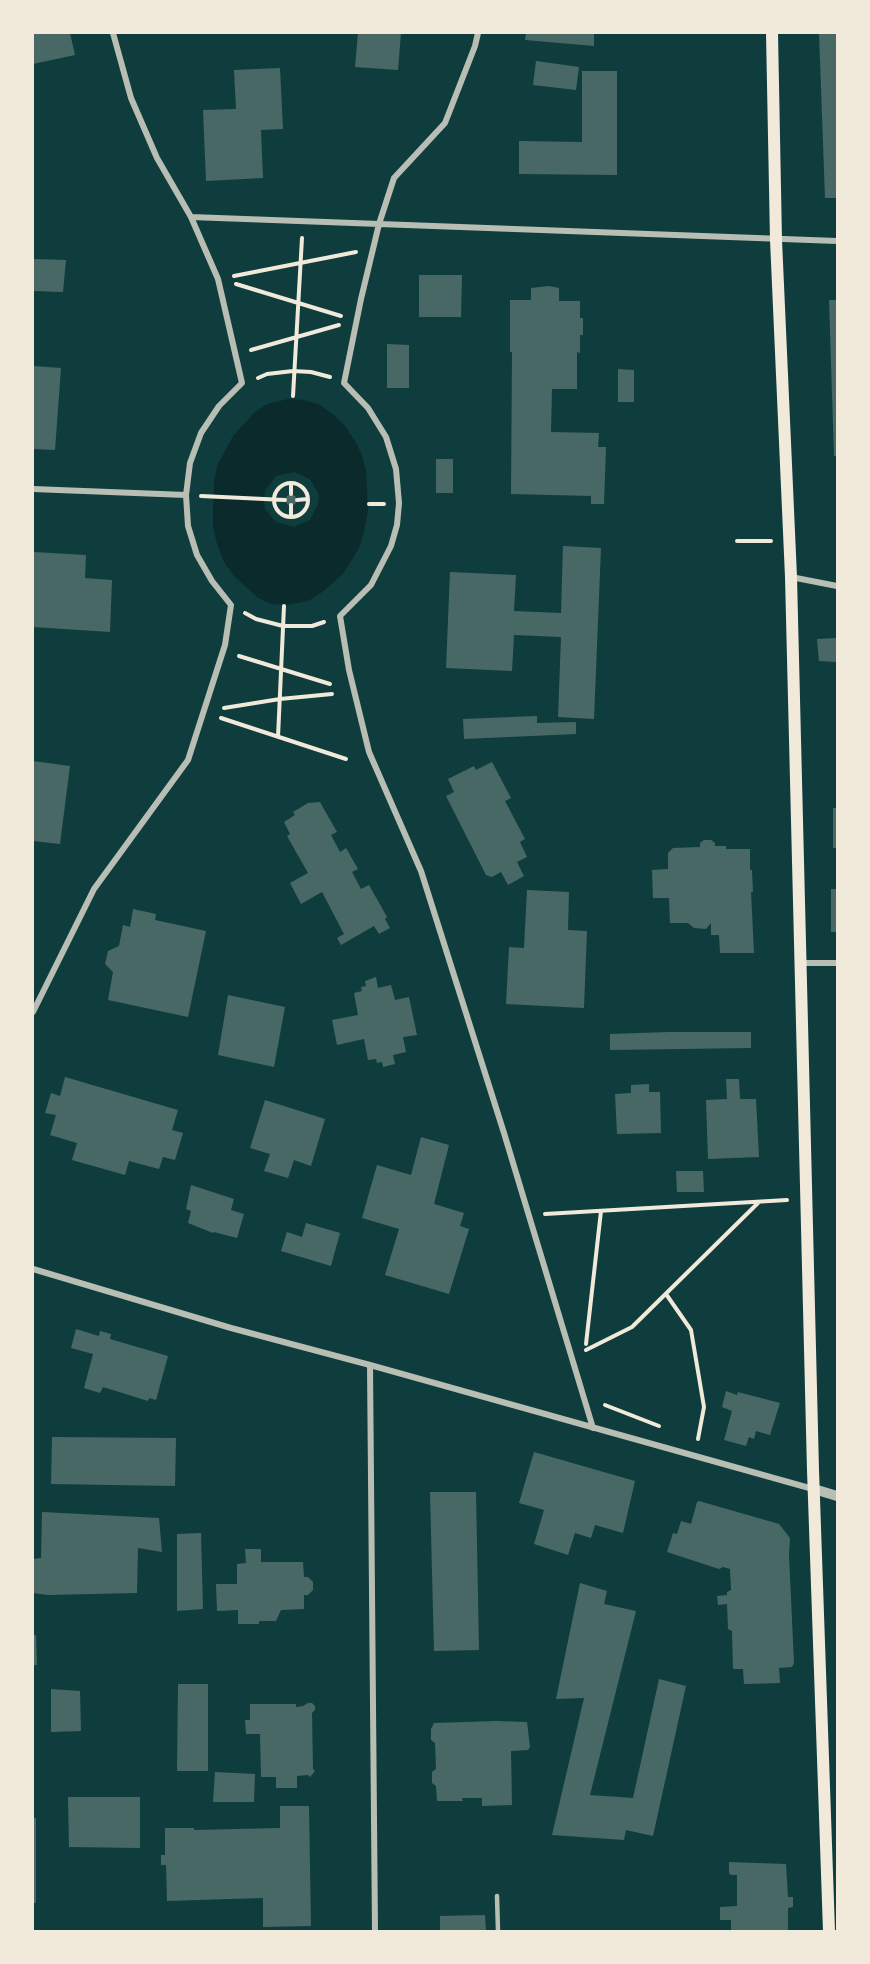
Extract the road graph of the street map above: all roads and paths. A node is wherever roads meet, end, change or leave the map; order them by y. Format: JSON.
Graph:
{"nodes":[{"id":1,"x":112,"y":33,"type":"edge"},
{"id":2,"x":478,"y":33,"type":"edge"},
{"id":3,"x":772,"y":33,"type":"edge"},
{"id":4,"x":191,"y":217,"type":"junction"},
{"id":5,"x":303,"y":221,"type":"junction"},
{"id":6,"x":379,"y":224,"type":"junction"},
{"id":7,"x":776,"y":240,"type":"junction"},
{"id":8,"x":837,"y":241,"type":"edge"},
{"id":9,"x":374,"y":249,"type":"junction"},
{"id":10,"x":300,"y":263,"type":"junction"},
{"id":11,"x":218,"y":279,"type":"junction"},
{"id":12,"x":297,"y":303,"type":"junction"},
{"id":13,"x":357,"y":320,"type":"junction"},
{"id":14,"x":295,"y":338,"type":"junction"},
{"id":15,"x":236,"y":355,"type":"junction"},
{"id":16,"x":293,"y":371,"type":"junction"},
{"id":17,"x":242,"y":383,"type":"junction"},
{"id":18,"x":344,"y":383,"type":"junction"},
{"id":19,"x":293,"y":396,"type":"dead end"},
{"id":20,"x":291,"y":483,"type":"junction"},
{"id":21,"x":33,"y":489,"type":"edge"},
{"id":22,"x":291,"y":494,"type":"dead end"},
{"id":23,"x":186,"y":495,"type":"junction"},
{"id":24,"x":212,"y":497,"type":"dead end"},
{"id":25,"x":272,"y":500,"type":"junction"},
{"id":26,"x":285,"y":500,"type":"dead end"},
{"id":27,"x":297,"y":500,"type":"dead end"},
{"id":28,"x":308,"y":500,"type":"junction"},
{"id":29,"x":369,"y":504,"type":"dead end"},
{"id":30,"x":377,"y":504,"type":"dead end"},
{"id":31,"x":291,"y":506,"type":"dead end"},
{"id":32,"x":291,"y":516,"type":"junction"},
{"id":33,"x":737,"y":541,"type":"dead end"},
{"id":34,"x":775,"y":541,"type":"dead end"},
{"id":35,"x":791,"y":577,"type":"junction"},
{"id":36,"x":837,"y":585,"type":"edge"},
{"id":37,"x":231,"y":604,"type":"junction"},
{"id":38,"x":284,"y":606,"type":"dead end"},
{"id":39,"x":340,"y":616,"type":"junction"},
{"id":40,"x":283,"y":626,"type":"junction"},
{"id":41,"x":223,"y":651,"type":"junction"},
{"id":42,"x":281,"y":670,"type":"junction"},
{"id":43,"x":330,"y":684,"type":"dead end"},
{"id":44,"x":332,"y":694,"type":"dead end"},
{"id":45,"x":280,"y":699,"type":"junction"},
{"id":46,"x":224,"y":708,"type":"dead end"},
{"id":47,"x":221,"y":718,"type":"dead end"},
{"id":48,"x":278,"y":737,"type":"junction"},
{"id":49,"x":346,"y":759,"type":"dead end"},
{"id":50,"x":801,"y":963,"type":"junction"},
{"id":51,"x":837,"y":963,"type":"edge"},
{"id":52,"x":33,"y":1012,"type":"edge"},
{"id":53,"x":787,"y":1200,"type":"dead end"},
{"id":54,"x":759,"y":1201,"type":"junction"},
{"id":55,"x":600,"y":1211,"type":"junction"},
{"id":56,"x":546,"y":1214,"type":"junction"},
{"id":57,"x":528,"y":1215,"type":"junction"},
{"id":58,"x":549,"y":1225,"type":"dead end"},
{"id":59,"x":33,"y":1269,"type":"edge"},
{"id":60,"x":666,"y":1294,"type":"junction"},
{"id":61,"x":582,"y":1339,"type":"dead end"},
{"id":62,"x":585,"y":1350,"type":"junction"},
{"id":63,"x":370,"y":1365,"type":"junction"},
{"id":64,"x":601,"y":1395,"type":"dead end"},
{"id":65,"x":592,"y":1428,"type":"junction"},
{"id":66,"x":667,"y":1429,"type":"dead end"},
{"id":67,"x":688,"y":1436,"type":"dead end"},
{"id":68,"x":698,"y":1440,"type":"junction"},
{"id":69,"x":708,"y":1443,"type":"dead end"},
{"id":70,"x":814,"y":1489,"type":"junction"},
{"id":71,"x":837,"y":1496,"type":"edge"},
{"id":72,"x":497,"y":1896,"type":"dead end"},
{"id":73,"x":375,"y":1931,"type":"edge"},
{"id":74,"x":498,"y":1931,"type":"edge"},
{"id":75,"x":829,"y":1931,"type":"edge"}],
"edges":[{"from":1,"to":4,"type":"street"},
{"from":2,"to":6,"type":"street"},
{"from":3,"to":7,"type":"main road"},
{"from":4,"to":5,"type":"street"},
{"from":4,"to":11,"type":"street"},
{"from":5,"to":6,"type":"street"},
{"from":5,"to":10,"type":"path"},
{"from":6,"to":7,"type":"street"},
{"from":6,"to":9,"type":"street"},
{"from":7,"to":8,"type":"street"},
{"from":7,"to":35,"type":"main road"},
{"from":9,"to":10,"type":"path"},
{"from":9,"to":13,"type":"street"},
{"from":10,"to":11,"type":"path"},
{"from":10,"to":12,"type":"path"},
{"from":11,"to":12,"type":"path"},
{"from":11,"to":15,"type":"street"},
{"from":12,"to":13,"type":"path"},
{"from":12,"to":14,"type":"path"},
{"from":13,"to":14,"type":"path"},
{"from":13,"to":18,"type":"street"},
{"from":14,"to":15,"type":"path"},
{"from":14,"to":16,"type":"path"},
{"from":15,"to":17,"type":"street"},
{"from":16,"to":17,"type":"path"},
{"from":16,"to":18,"type":"path"},
{"from":16,"to":19,"type":"path"},
{"from":17,"to":23,"type":"street"},
{"from":18,"to":39,"type":"street"},
{"from":20,"to":22,"type":"path"},
{"from":20,"to":25,"type":"path"},
{"from":20,"to":28,"type":"path"},
{"from":21,"to":23,"type":"street"},
{"from":23,"to":37,"type":"street"},
{"from":24,"to":25,"type":"path"},
{"from":25,"to":26,"type":"path"},
{"from":25,"to":32,"type":"path"},
{"from":27,"to":28,"type":"path"},
{"from":28,"to":32,"type":"path"},
{"from":29,"to":30,"type":"path"},
{"from":31,"to":32,"type":"path"},
{"from":33,"to":34,"type":"path"},
{"from":35,"to":36,"type":"street"},
{"from":35,"to":50,"type":"main road"},
{"from":37,"to":40,"type":"path"},
{"from":37,"to":41,"type":"street"},
{"from":38,"to":40,"type":"path"},
{"from":39,"to":40,"type":"path"},
{"from":39,"to":57,"type":"street"},
{"from":40,"to":42,"type":"path"},
{"from":41,"to":42,"type":"path"},
{"from":41,"to":52,"type":"street"},
{"from":42,"to":43,"type":"path"},
{"from":42,"to":45,"type":"path"},
{"from":44,"to":45,"type":"path"},
{"from":45,"to":46,"type":"path"},
{"from":45,"to":48,"type":"path"},
{"from":47,"to":48,"type":"path"},
{"from":48,"to":49,"type":"path"},
{"from":50,"to":51,"type":"street"},
{"from":50,"to":70,"type":"main road"},
{"from":53,"to":54,"type":"path"},
{"from":54,"to":55,"type":"path"},
{"from":54,"to":60,"type":"path"},
{"from":55,"to":56,"type":"path"},
{"from":55,"to":62,"type":"path"},
{"from":56,"to":57,"type":"path"},
{"from":56,"to":58,"type":"path"},
{"from":57,"to":65,"type":"street"},
{"from":59,"to":63,"type":"street"},
{"from":60,"to":62,"type":"path"},
{"from":60,"to":68,"type":"path"},
{"from":61,"to":62,"type":"path"},
{"from":63,"to":65,"type":"street"},
{"from":63,"to":73,"type":"street"},
{"from":64,"to":66,"type":"path"},
{"from":65,"to":70,"type":"street"},
{"from":67,"to":68,"type":"path"},
{"from":68,"to":69,"type":"path"},
{"from":70,"to":71,"type":"street"},
{"from":70,"to":75,"type":"main road"},
{"from":72,"to":74,"type":"lane"}]}
